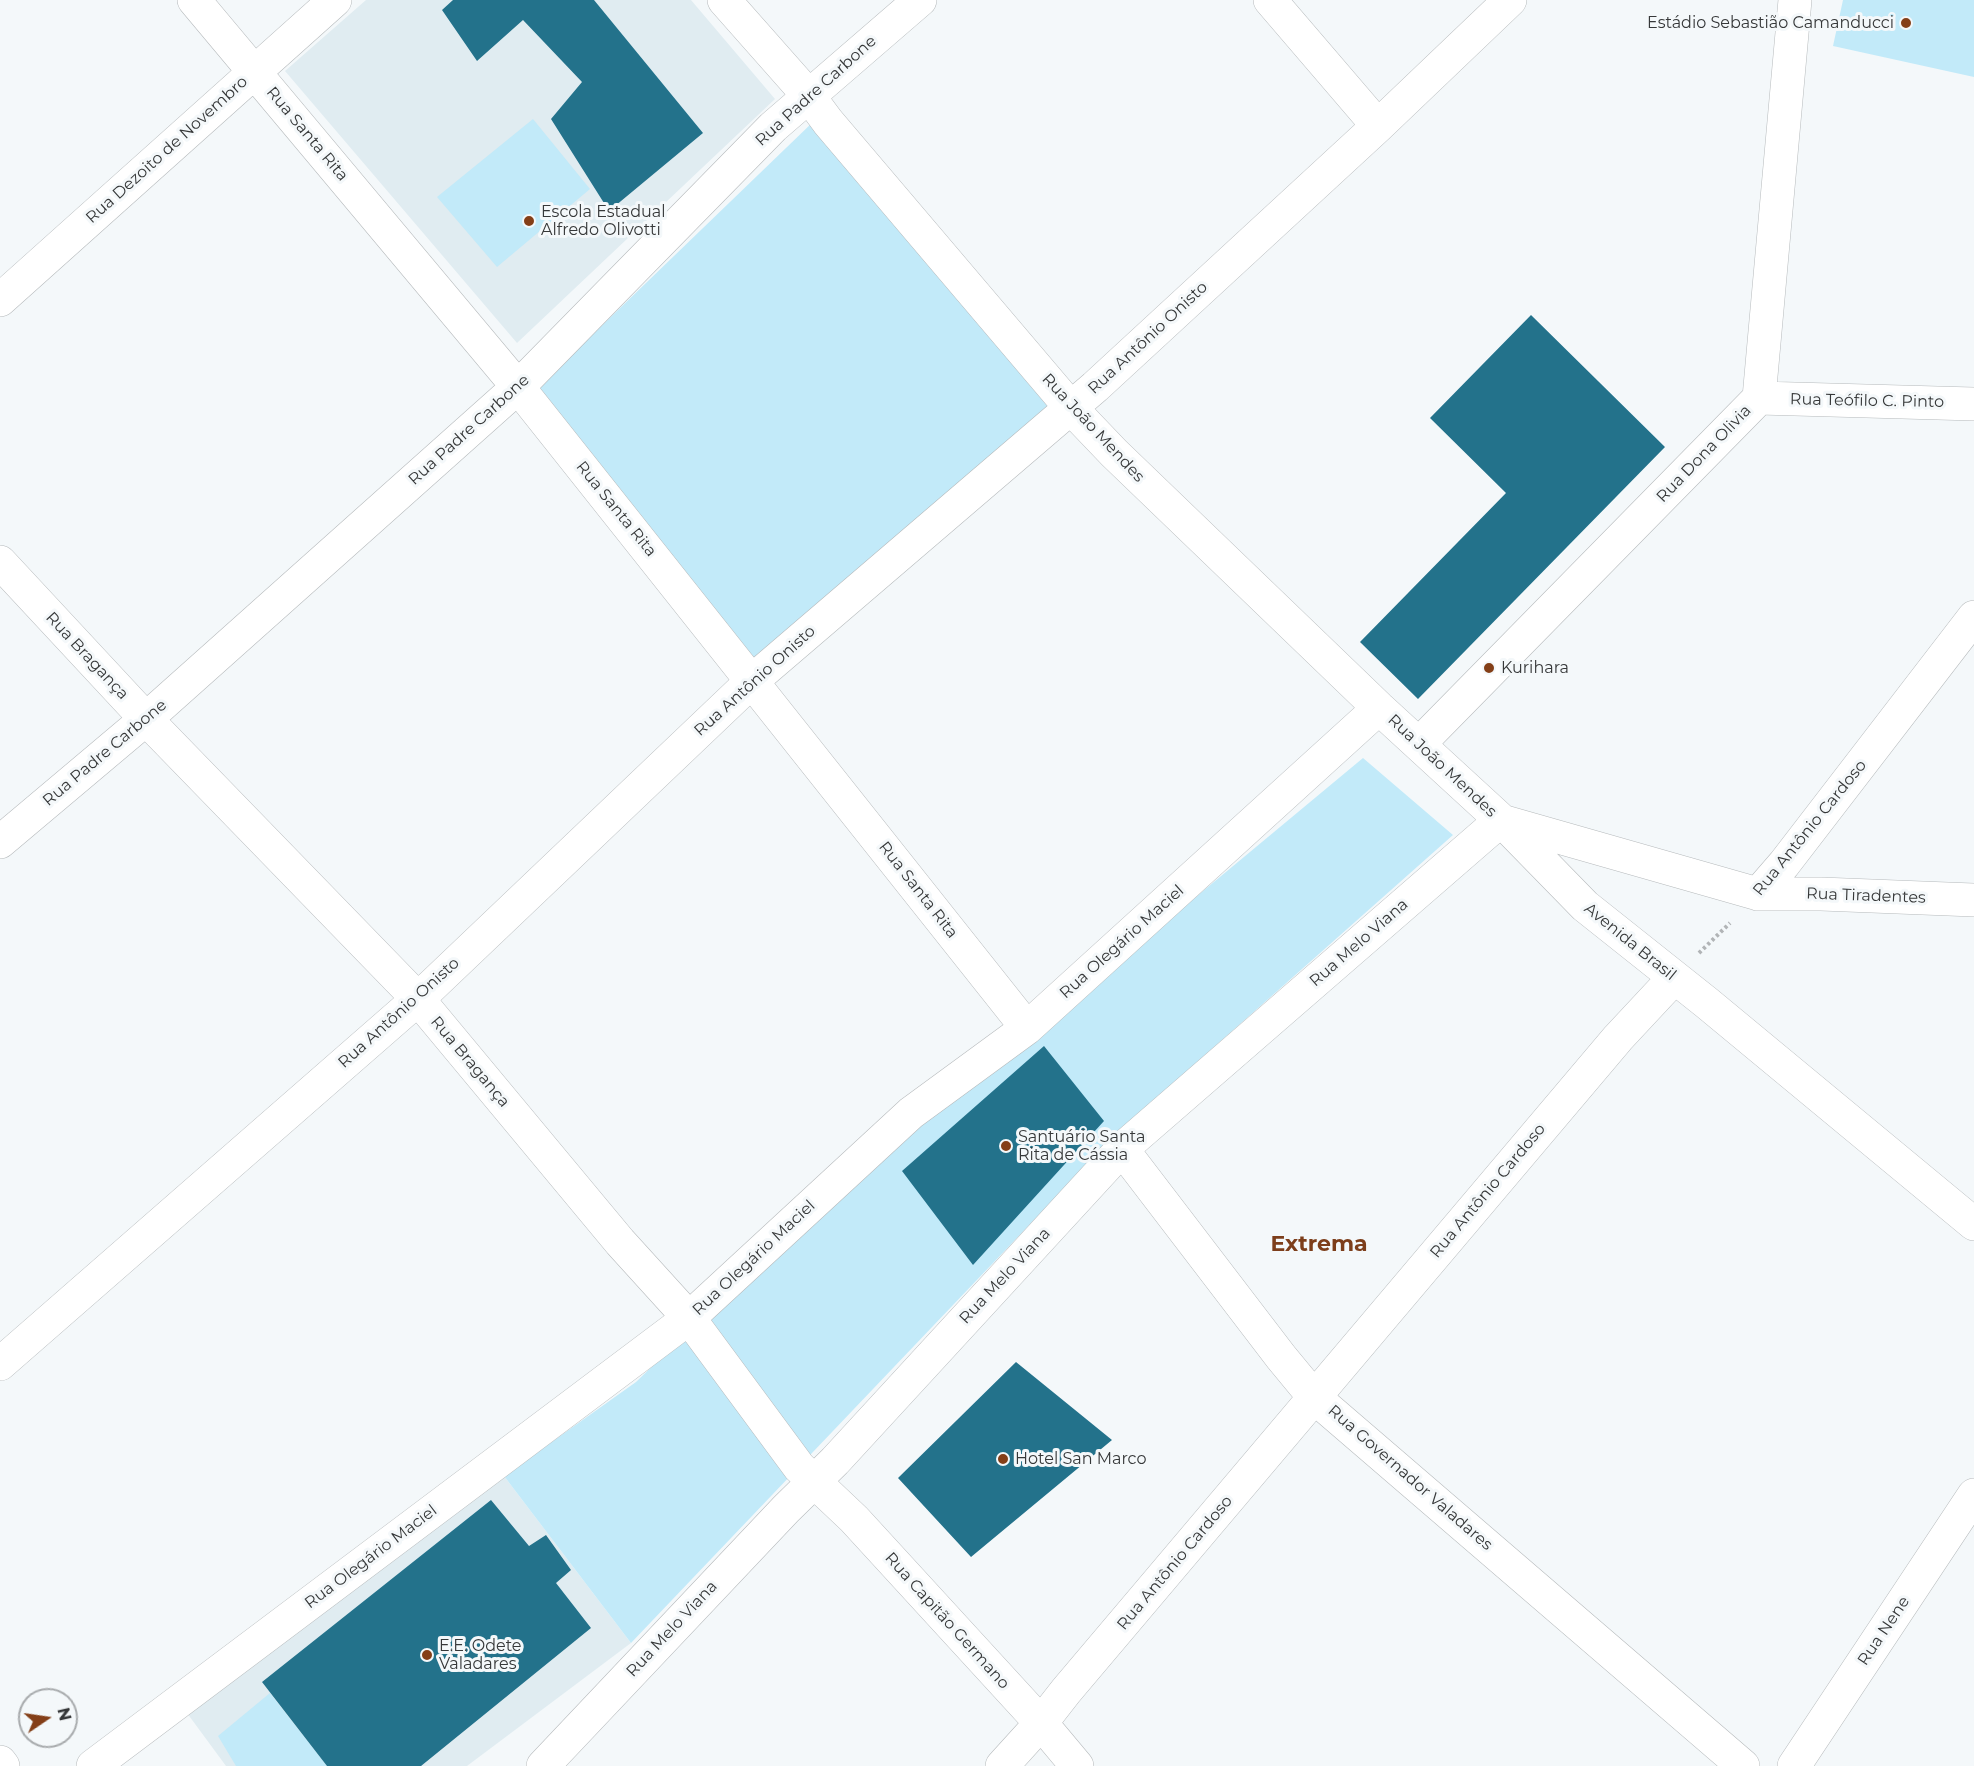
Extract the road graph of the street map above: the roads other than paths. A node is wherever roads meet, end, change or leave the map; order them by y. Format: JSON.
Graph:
{"nodes":[{"id":1,"x":194,"y":0,"type":"edge"},
{"id":2,"x":335,"y":0,"type":"edge"},
{"id":3,"x":723,"y":0,"type":"edge"},
{"id":4,"x":920,"y":0,"type":"edge"},
{"id":5,"x":1270,"y":0,"type":"edge"},
{"id":6,"x":1510,"y":0,"type":"edge"},
{"id":7,"x":1795,"y":0,"type":"edge"},
{"id":8,"x":254,"y":71,"type":"junction"},
{"id":9,"x":808,"y":95,"type":"junction"},
{"id":10,"x":1378,"y":126,"type":"junction"},
{"id":11,"x":0,"y":300,"type":"edge"},
{"id":12,"x":518,"y":387,"type":"junction"},
{"id":13,"x":1759,"y":398,"type":"junction"},
{"id":14,"x":1974,"y":404,"type":"edge"},
{"id":15,"x":1071,"y":408,"type":"junction"},
{"id":16,"x":0,"y":562,"type":"edge"},
{"id":17,"x":1974,"y":618,"type":"edge"},
{"id":18,"x":753,"y":680,"type":"junction"},
{"id":19,"x":1379,"y":708,"type":"junction"},
{"id":20,"x":146,"y":719,"type":"junction"},
{"id":21,"x":1419,"y":744,"type":"junction"},
{"id":22,"x":1501,"y":820,"type":"junction"},
{"id":23,"x":0,"y":842,"type":"edge"},
{"id":24,"x":1758,"y":894,"type":"junction"},
{"id":25,"x":1974,"y":900,"type":"edge"},
{"id":26,"x":1674,"y":978,"type":"junction"},
{"id":27,"x":417,"y":999,"type":"junction"},
{"id":28,"x":1027,"y":1028,"type":"junction"},
{"id":29,"x":1122,"y":1149,"type":"junction"},
{"id":30,"x":1974,"y":1224,"type":"edge"},
{"id":31,"x":689,"y":1318,"type":"junction"},
{"id":32,"x":0,"y":1364,"type":"edge"},
{"id":33,"x":1314,"y":1397,"type":"junction"},
{"id":34,"x":814,"y":1480,"type":"junction"},
{"id":35,"x":1974,"y":1495,"type":"edge"},
{"id":36,"x":1041,"y":1724,"type":"junction"},
{"id":37,"x":0,"y":1762,"type":"edge"},
{"id":38,"x":3,"y":1766,"type":"edge"},
{"id":39,"x":93,"y":1766,"type":"edge"},
{"id":40,"x":543,"y":1766,"type":"edge"},
{"id":41,"x":1002,"y":1766,"type":"edge"},
{"id":42,"x":1077,"y":1766,"type":"edge"},
{"id":43,"x":1743,"y":1766,"type":"edge"},
{"id":44,"x":1794,"y":1766,"type":"edge"}],
"edges":[{"from":1,"to":8,"type":"street","name":"Rua Santa Rita"},
{"from":2,"to":8,"type":"street","name":"Rua Dezoito de Novembro"},
{"from":3,"to":9,"type":"street","name":"Rua João Mendes"},
{"from":4,"to":9,"type":"street","name":"Rua Padre Carbone"},
{"from":5,"to":10,"type":"street"},
{"from":6,"to":10,"type":"street","name":"Rua Antônio Onisto"},
{"from":7,"to":13,"type":"street","name":"Rua Dona Olivia"},
{"from":8,"to":11,"type":"street","name":"Rua Dezoito de Novembro"},
{"from":8,"to":12,"type":"street","name":"Rua Santa Rita"},
{"from":9,"to":12,"type":"street","name":"Rua Padre Carbone"},
{"from":9,"to":15,"type":"street","name":"Rua João Mendes"},
{"from":10,"to":15,"type":"street","name":"Rua Antônio Onisto"},
{"from":12,"to":18,"type":"street","name":"Rua Santa Rita"},
{"from":12,"to":20,"type":"street","name":"Rua Padre Carbone"},
{"from":13,"to":14,"type":"street","name":"Rua Teófilo C. Pinto"},
{"from":13,"to":21,"type":"street","name":"Rua Dona Olivia"},
{"from":15,"to":18,"type":"street","name":"Rua Antônio Onisto"},
{"from":15,"to":19,"type":"street","name":"Rua João Mendes"},
{"from":16,"to":20,"type":"street","name":"Rua Bragança"},
{"from":17,"to":24,"type":"street","name":"Rua Antônio Cardoso"},
{"from":18,"to":27,"type":"street","name":"Rua Antônio Onisto"},
{"from":18,"to":28,"type":"street","name":"Rua Santa Rita"},
{"from":19,"to":21,"type":"street","name":"Rua João Mendes"},
{"from":19,"to":28,"type":"street","name":"Rua Olegário Maciel"},
{"from":20,"to":23,"type":"street","name":"Rua Padre Carbone"},
{"from":20,"to":27,"type":"street","name":"Rua Bragança"},
{"from":21,"to":22,"type":"street","name":"Rua João Mendes"},
{"from":22,"to":24,"type":"street"},
{"from":22,"to":26,"type":"street","name":"Avenida Brasil"},
{"from":22,"to":29,"type":"street","name":"Rua Melo Viana"},
{"from":24,"to":25,"type":"street","name":"Rua Tiradentes"},
{"from":26,"to":30,"type":"street","name":"Avenida Brasil"},
{"from":26,"to":33,"type":"street","name":"Rua Antônio Cardoso"},
{"from":27,"to":31,"type":"street","name":"Rua Bragança"},
{"from":27,"to":32,"type":"street","name":"Rua Antônio Onisto"},
{"from":28,"to":31,"type":"street","name":"Rua Olegário Maciel"},
{"from":29,"to":33,"type":"street","name":"Rua Governador Valadares"},
{"from":29,"to":34,"type":"street","name":"Rua Melo Viana"},
{"from":31,"to":34,"type":"street","name":"Rua Bragança"},
{"from":31,"to":39,"type":"street","name":"Rua Olegário Maciel"},
{"from":33,"to":36,"type":"street","name":"Rua Antônio Cardoso"},
{"from":33,"to":43,"type":"street","name":"Rua Governador Valadares"},
{"from":34,"to":36,"type":"street","name":"Rua Capitão Germano"},
{"from":34,"to":40,"type":"street","name":"Rua Melo Viana"},
{"from":35,"to":44,"type":"street","name":"Rua Nene"},
{"from":36,"to":41,"type":"street","name":"Rua Antônio Cardoso"},
{"from":36,"to":42,"type":"street","name":"Rua Capitão Germano"},
{"from":37,"to":38,"type":"street"}]}
